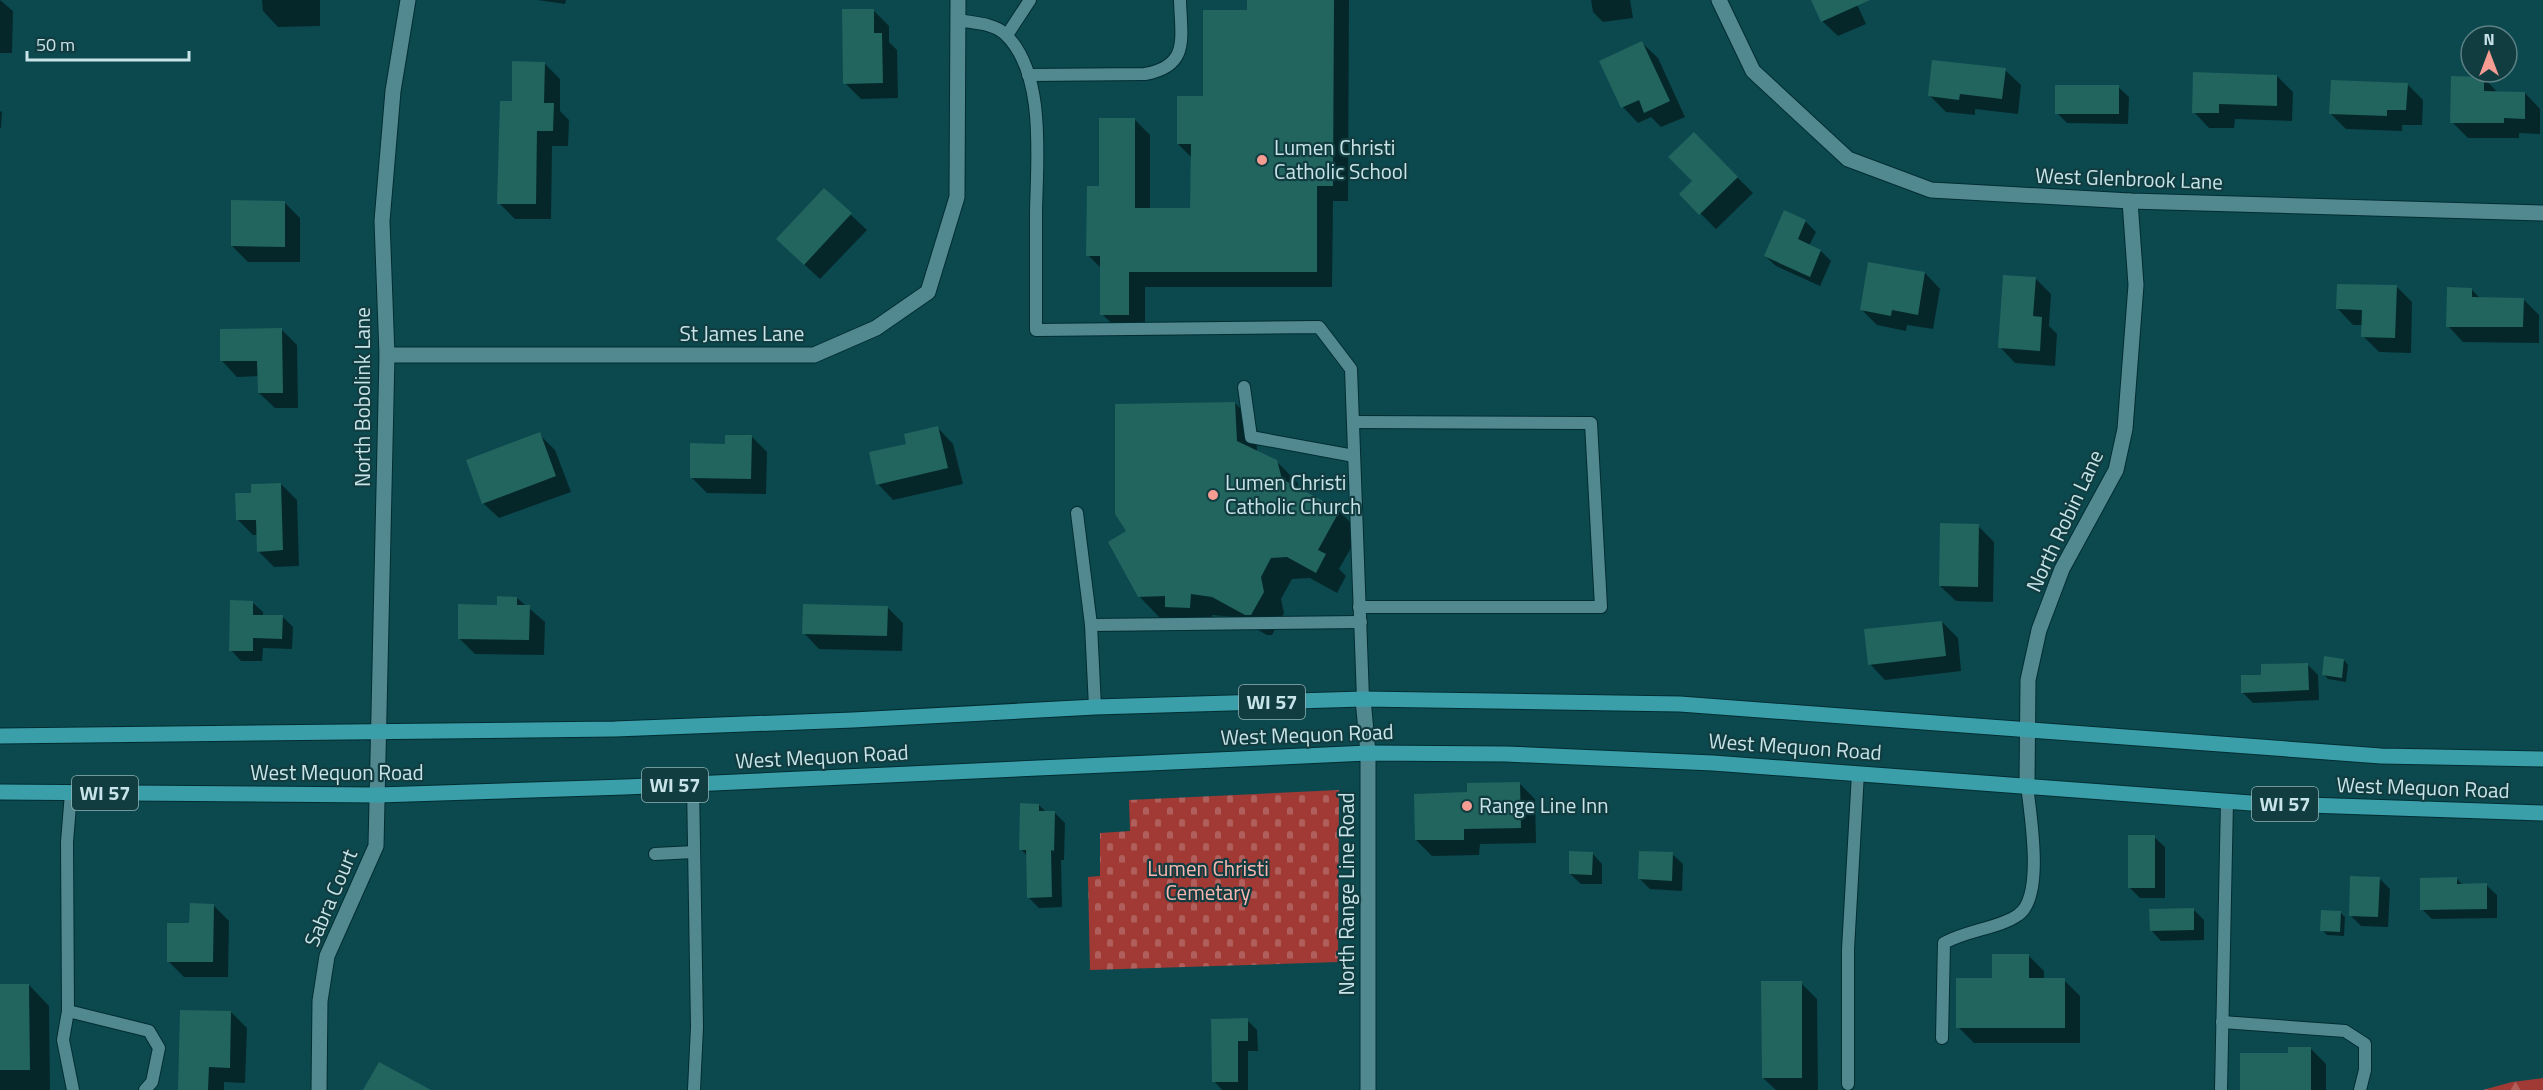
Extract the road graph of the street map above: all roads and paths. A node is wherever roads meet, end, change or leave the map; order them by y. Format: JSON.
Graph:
{"nodes":[{"id":1,"x":408,"y":0,"type":"edge"},
{"id":2,"x":958,"y":0,"type":"edge"},
{"id":3,"x":1030,"y":0,"type":"edge"},
{"id":4,"x":1180,"y":0,"type":"edge"},
{"id":5,"x":1719,"y":0,"type":"edge"},
{"id":6,"x":958,"y":20,"type":"junction"},
{"id":7,"x":1006,"y":35,"type":"junction"},
{"id":8,"x":1028,"y":75,"type":"junction"},
{"id":9,"x":2130,"y":201,"type":"junction"},
{"id":10,"x":2543,"y":213,"type":"edge"},
{"id":11,"x":387,"y":355,"type":"junction"},
{"id":12,"x":1244,"y":387,"type":"dead end"},
{"id":13,"x":1353,"y":422,"type":"junction"},
{"id":14,"x":1354,"y":456,"type":"junction"},
{"id":15,"x":1077,"y":513,"type":"dead end"},
{"id":16,"x":1359,"y":607,"type":"junction"},
{"id":17,"x":1360,"y":622,"type":"junction"},
{"id":18,"x":1091,"y":626,"type":"junction"},
{"id":19,"x":1363,"y":699,"type":"junction"},
{"id":20,"x":1095,"y":707,"type":"junction"},
{"id":21,"x":2026,"y":730,"type":"junction"},
{"id":22,"x":378,"y":732,"type":"junction"},
{"id":23,"x":0,"y":736,"type":"edge"},
{"id":24,"x":1368,"y":753,"type":"junction"},
{"id":25,"x":2543,"y":759,"type":"edge"},
{"id":26,"x":1858,"y":773,"type":"junction"},
{"id":27,"x":693,"y":784,"type":"junction"},
{"id":28,"x":2027,"y":784,"type":"junction"},
{"id":29,"x":0,"y":792,"type":"edge"},
{"id":30,"x":70,"y":793,"type":"junction"},
{"id":31,"x":378,"y":795,"type":"junction"},
{"id":32,"x":2227,"y":801,"type":"junction"},
{"id":33,"x":2543,"y":813,"type":"edge"},
{"id":34,"x":694,"y":852,"type":"junction"},
{"id":35,"x":655,"y":854,"type":"dead end"},
{"id":36,"x":68,"y":1011,"type":"junction"},
{"id":37,"x":2222,"y":1022,"type":"junction"},
{"id":38,"x":1942,"y":1038,"type":"dead end"},
{"id":39,"x":1848,"y":1084,"type":"dead end"},
{"id":40,"x":73,"y":1090,"type":"edge"},
{"id":41,"x":144,"y":1090,"type":"edge"},
{"id":42,"x":319,"y":1090,"type":"edge"},
{"id":43,"x":694,"y":1090,"type":"edge"},
{"id":44,"x":1368,"y":1090,"type":"edge"},
{"id":45,"x":2221,"y":1090,"type":"edge"},
{"id":46,"x":2360,"y":1090,"type":"edge"}],
"edges":[{"from":1,"to":11,"type":"street","name":"North Bobolink Lane"},
{"from":2,"to":6,"type":"street","name":"St James Lane"},
{"from":3,"to":7,"type":"lane"},
{"from":4,"to":8,"type":"lane"},
{"from":5,"to":9,"type":"street","name":"West Glenbrook Lane"},
{"from":6,"to":7,"type":"lane"},
{"from":6,"to":11,"type":"street","name":"St James Lane"},
{"from":7,"to":8,"type":"lane"},
{"from":8,"to":13,"type":"lane"},
{"from":9,"to":10,"type":"street","name":"West Glenbrook Lane"},
{"from":9,"to":21,"type":"street","name":"North Robin Lane"},
{"from":11,"to":22,"type":"street","name":"North Bobolink Lane"},
{"from":12,"to":14,"type":"lane"},
{"from":13,"to":14,"type":"lane"},
{"from":13,"to":16,"type":"lane"},
{"from":14,"to":16,"type":"lane"},
{"from":15,"to":18,"type":"lane"},
{"from":16,"to":17,"type":"lane"},
{"from":17,"to":18,"type":"lane"},
{"from":17,"to":19,"type":"lane"},
{"from":18,"to":20,"type":"lane"},
{"from":19,"to":20,"type":"main road","name":"West Mequon Road","number":"WI 57"},
{"from":19,"to":21,"type":"main road","name":"West Mequon Road","number":"WI 57"},
{"from":19,"to":24,"type":"street","name":"North Range Line Road"},
{"from":20,"to":22,"type":"main road","name":"West Mequon Road","number":"WI 57"},
{"from":21,"to":25,"type":"main road","name":"West Mequon Road","number":"WI 57"},
{"from":21,"to":28,"type":"street","name":"North Robin Lane"},
{"from":22,"to":23,"type":"main road","name":"West Mequon Road","number":"WI 57"},
{"from":22,"to":31,"type":"street","name":"North Bobolink Lane"},
{"from":24,"to":26,"type":"main road","name":"West Mequon Road","number":"WI 57"},
{"from":24,"to":27,"type":"main road","name":"West Mequon Road","number":"WI 57"},
{"from":24,"to":44,"type":"street","name":"North Range Line Road"},
{"from":26,"to":28,"type":"main road","name":"West Mequon Road","number":"WI 57"},
{"from":26,"to":39,"type":"lane"},
{"from":27,"to":31,"type":"main road","name":"West Mequon Road","number":"WI 57"},
{"from":27,"to":34,"type":"lane"},
{"from":28,"to":32,"type":"main road","name":"West Mequon Road","number":"WI 57"},
{"from":28,"to":38,"type":"lane"},
{"from":29,"to":30,"type":"main road","name":"West Mequon Road","number":"WI 57"},
{"from":30,"to":31,"type":"main road","name":"West Mequon Road","number":"WI 57"},
{"from":30,"to":36,"type":"lane"},
{"from":31,"to":42,"type":"street","name":"Sabra Court"},
{"from":32,"to":33,"type":"main road","name":"West Mequon Road","number":"WI 57"},
{"from":32,"to":37,"type":"lane"},
{"from":34,"to":35,"type":"lane"},
{"from":34,"to":43,"type":"lane"},
{"from":36,"to":40,"type":"lane"},
{"from":36,"to":41,"type":"lane"},
{"from":37,"to":45,"type":"lane"},
{"from":37,"to":46,"type":"lane"}]}
